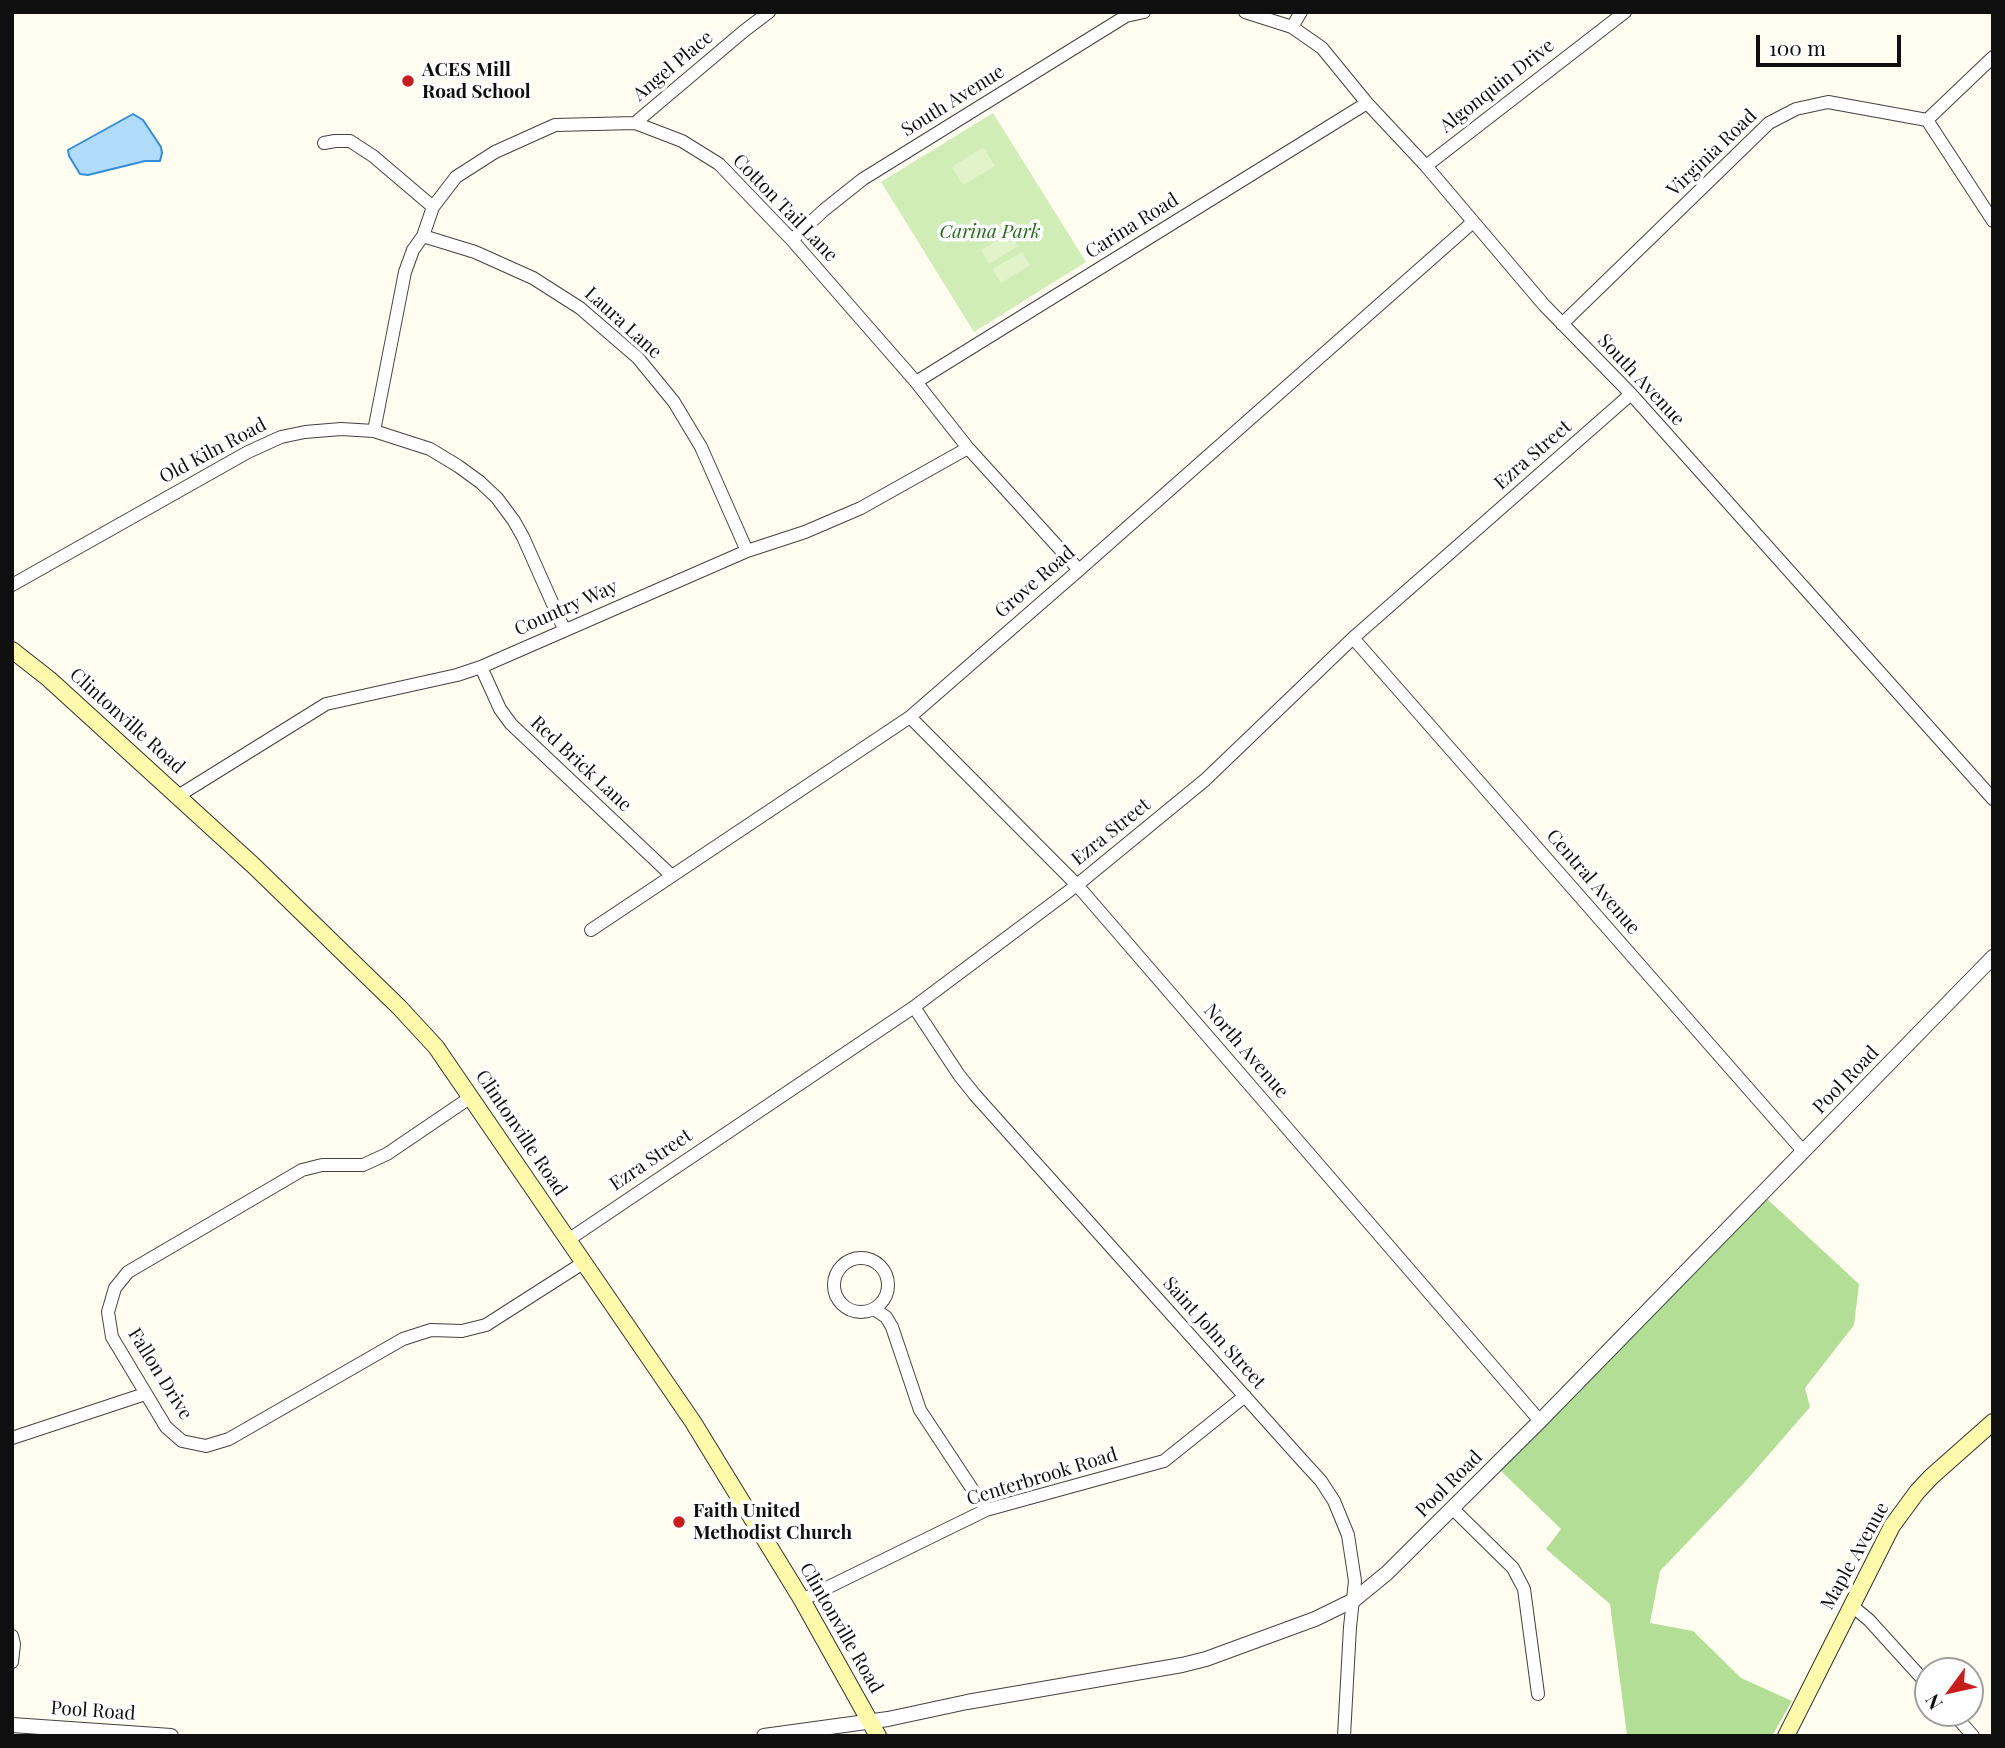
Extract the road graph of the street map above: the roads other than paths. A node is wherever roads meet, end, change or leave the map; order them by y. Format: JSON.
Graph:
{"nodes":[{"id":1,"x":769,"y":12,"type":"edge"},
{"id":2,"x":1144,"y":12,"type":"edge"},
{"id":3,"x":1245,"y":12,"type":"edge"},
{"id":4,"x":1301,"y":12,"type":"edge"},
{"id":5,"x":1625,"y":12,"type":"edge"},
{"id":6,"x":1125,"y":14,"type":"edge"},
{"id":7,"x":1293,"y":27,"type":"junction"},
{"id":8,"x":1993,"y":57,"type":"edge"},
{"id":9,"x":1367,"y":103,"type":"junction"},
{"id":10,"x":1927,"y":120,"type":"junction"},
{"id":11,"x":635,"y":123,"type":"junction"},
{"id":12,"x":324,"y":143,"type":"dead end"},
{"id":13,"x":1426,"y":166,"type":"junction"},
{"id":14,"x":433,"y":207,"type":"junction"},
{"id":15,"x":1993,"y":221,"type":"edge"},
{"id":16,"x":1473,"y":222,"type":"junction"},
{"id":17,"x":423,"y":236,"type":"junction"},
{"id":18,"x":792,"y":240,"type":"junction"},
{"id":19,"x":1562,"y":324,"type":"junction"},
{"id":20,"x":916,"y":382,"type":"junction"},
{"id":21,"x":1631,"y":394,"type":"junction"},
{"id":22,"x":374,"y":431,"type":"junction"},
{"id":23,"x":968,"y":448,"type":"junction"},
{"id":24,"x":747,"y":551,"type":"junction"},
{"id":25,"x":1079,"y":570,"type":"junction"},
{"id":26,"x":12,"y":585,"type":"edge"},
{"id":27,"x":564,"y":629,"type":"junction"},
{"id":28,"x":1353,"y":638,"type":"junction"},
{"id":29,"x":12,"y":650,"type":"edge"},
{"id":30,"x":481,"y":667,"type":"junction"},
{"id":31,"x":910,"y":717,"type":"junction"},
{"id":32,"x":178,"y":796,"type":"junction"},
{"id":33,"x":1993,"y":799,"type":"edge"},
{"id":34,"x":672,"y":876,"type":"junction"},
{"id":35,"x":1077,"y":885,"type":"junction"},
{"id":36,"x":591,"y":930,"type":"dead end"},
{"id":37,"x":1993,"y":957,"type":"edge"},
{"id":38,"x":914,"y":1007,"type":"junction"},
{"id":39,"x":471,"y":1097,"type":"junction"},
{"id":40,"x":1803,"y":1151,"type":"junction"},
{"id":41,"x":568,"y":1240,"type":"junction"},
{"id":42,"x":583,"y":1263,"type":"junction"},
{"id":43,"x":874,"y":1308,"type":"junction"},
{"id":44,"x":145,"y":1394,"type":"junction"},
{"id":45,"x":1245,"y":1396,"type":"junction"},
{"id":46,"x":1540,"y":1421,"type":"junction"},
{"id":47,"x":1993,"y":1422,"type":"edge"},
{"id":48,"x":12,"y":1438,"type":"edge"},
{"id":49,"x":1452,"y":1508,"type":"junction"},
{"id":50,"x":986,"y":1510,"type":"junction"},
{"id":51,"x":802,"y":1600,"type":"junction"},
{"id":52,"x":1354,"y":1600,"type":"junction"},
{"id":53,"x":1851,"y":1605,"type":"junction"},
{"id":54,"x":12,"y":1636,"type":"edge"},
{"id":55,"x":12,"y":1662,"type":"edge"},
{"id":56,"x":1914,"y":1670,"type":"edge"},
{"id":57,"x":1538,"y":1693,"type":"dead end"},
{"id":58,"x":869,"y":1721,"type":"junction"},
{"id":59,"x":12,"y":1725,"type":"edge"},
{"id":60,"x":171,"y":1736,"type":"edge"},
{"id":61,"x":764,"y":1736,"type":"edge"},
{"id":62,"x":878,"y":1736,"type":"edge"},
{"id":63,"x":1344,"y":1736,"type":"edge"},
{"id":64,"x":1786,"y":1736,"type":"edge"}],
"edges":[{"from":1,"to":11,"type":"street","name":"Angel Place"},
{"from":2,"to":6,"type":"street","name":"South Avenue"},
{"from":3,"to":7,"type":"street","name":"South Avenue"},
{"from":4,"to":7,"type":"street"},
{"from":5,"to":13,"type":"street","name":"Algonquin Drive"},
{"from":6,"to":18,"type":"street","name":"South Avenue"},
{"from":7,"to":9,"type":"street","name":"South Avenue"},
{"from":8,"to":10,"type":"street"},
{"from":9,"to":13,"type":"street","name":"South Avenue"},
{"from":9,"to":20,"type":"street","name":"Carina Road"},
{"from":10,"to":15,"type":"street"},
{"from":10,"to":19,"type":"street","name":"Virginia Road"},
{"from":11,"to":14,"type":"street","name":"Cotton Tail Lane"},
{"from":11,"to":18,"type":"street","name":"Cotton Tail Lane"},
{"from":12,"to":14,"type":"street"},
{"from":13,"to":16,"type":"street","name":"South Avenue"},
{"from":14,"to":17,"type":"street","name":"Cotton Tail Lane"},
{"from":16,"to":19,"type":"street","name":"South Avenue"},
{"from":16,"to":25,"type":"street","name":"Grove Road"},
{"from":17,"to":22,"type":"street","name":"Cotton Tail Lane"},
{"from":17,"to":24,"type":"street","name":"Laura Lane"},
{"from":18,"to":20,"type":"street","name":"Cotton Tail Lane"},
{"from":19,"to":21,"type":"street","name":"South Avenue"},
{"from":20,"to":23,"type":"street","name":"Cotton Tail Lane"},
{"from":21,"to":28,"type":"street","name":"Ezra Street"},
{"from":21,"to":33,"type":"street","name":"South Avenue"},
{"from":22,"to":26,"type":"street","name":"Old Kiln Road"},
{"from":22,"to":27,"type":"street","name":"Old Kiln Road"},
{"from":23,"to":24,"type":"street","name":"Country Way"},
{"from":23,"to":25,"type":"street","name":"Cotton Tail Lane"},
{"from":24,"to":27,"type":"street","name":"Country Way"},
{"from":25,"to":31,"type":"street","name":"Grove Road"},
{"from":27,"to":30,"type":"street","name":"Country Way"},
{"from":28,"to":35,"type":"street","name":"Ezra Street"},
{"from":28,"to":40,"type":"street","name":"Central Avenue"},
{"from":29,"to":32,"type":"main road","name":"Clintonville Road"},
{"from":30,"to":32,"type":"street","name":"Country Way"},
{"from":30,"to":34,"type":"street","name":"Red Brick Lane"},
{"from":31,"to":34,"type":"street","name":"Grove Road"},
{"from":31,"to":35,"type":"street","name":"North Avenue"},
{"from":32,"to":39,"type":"main road","name":"Clintonville Road"},
{"from":34,"to":36,"type":"street","name":"Grove Road"},
{"from":35,"to":38,"type":"street","name":"Ezra Street"},
{"from":35,"to":46,"type":"street","name":"North Avenue"},
{"from":37,"to":40,"type":"street","name":"Pool Road"},
{"from":38,"to":41,"type":"street","name":"Ezra Street"},
{"from":38,"to":45,"type":"street","name":"Saint John Street"},
{"from":39,"to":41,"type":"main road","name":"Clintonville Road"},
{"from":39,"to":44,"type":"street","name":"Fallon Drive"},
{"from":40,"to":46,"type":"street","name":"Pool Road"},
{"from":41,"to":42,"type":"main road","name":"Clintonville Road"},
{"from":42,"to":44,"type":"street","name":"Fallon Drive"},
{"from":42,"to":51,"type":"main road","name":"Clintonville Road"},
{"from":43,"to":43,"type":"street"},
{"from":43,"to":50,"type":"street"},
{"from":44,"to":48,"type":"street"},
{"from":45,"to":50,"type":"street","name":"Centerbrook Road"},
{"from":45,"to":52,"type":"street","name":"Saint John Street"},
{"from":46,"to":49,"type":"street","name":"Pool Road"},
{"from":47,"to":53,"type":"main road","name":"Maple Avenue"},
{"from":49,"to":52,"type":"street","name":"Pool Road"},
{"from":49,"to":57,"type":"street"},
{"from":50,"to":51,"type":"street","name":"Centerbrook Road"},
{"from":51,"to":58,"type":"main road","name":"Clintonville Road"},
{"from":52,"to":58,"type":"street","name":"Pool Road"},
{"from":52,"to":63,"type":"street","name":"Saint John Street"},
{"from":53,"to":56,"type":"street"},
{"from":53,"to":64,"type":"main road","name":"Maple Avenue"},
{"from":54,"to":55,"type":"street"},
{"from":58,"to":61,"type":"street","name":"Pool Road"},
{"from":58,"to":62,"type":"main road","name":"Clintonville Road"},
{"from":59,"to":60,"type":"street","name":"Pool Road"}]}
